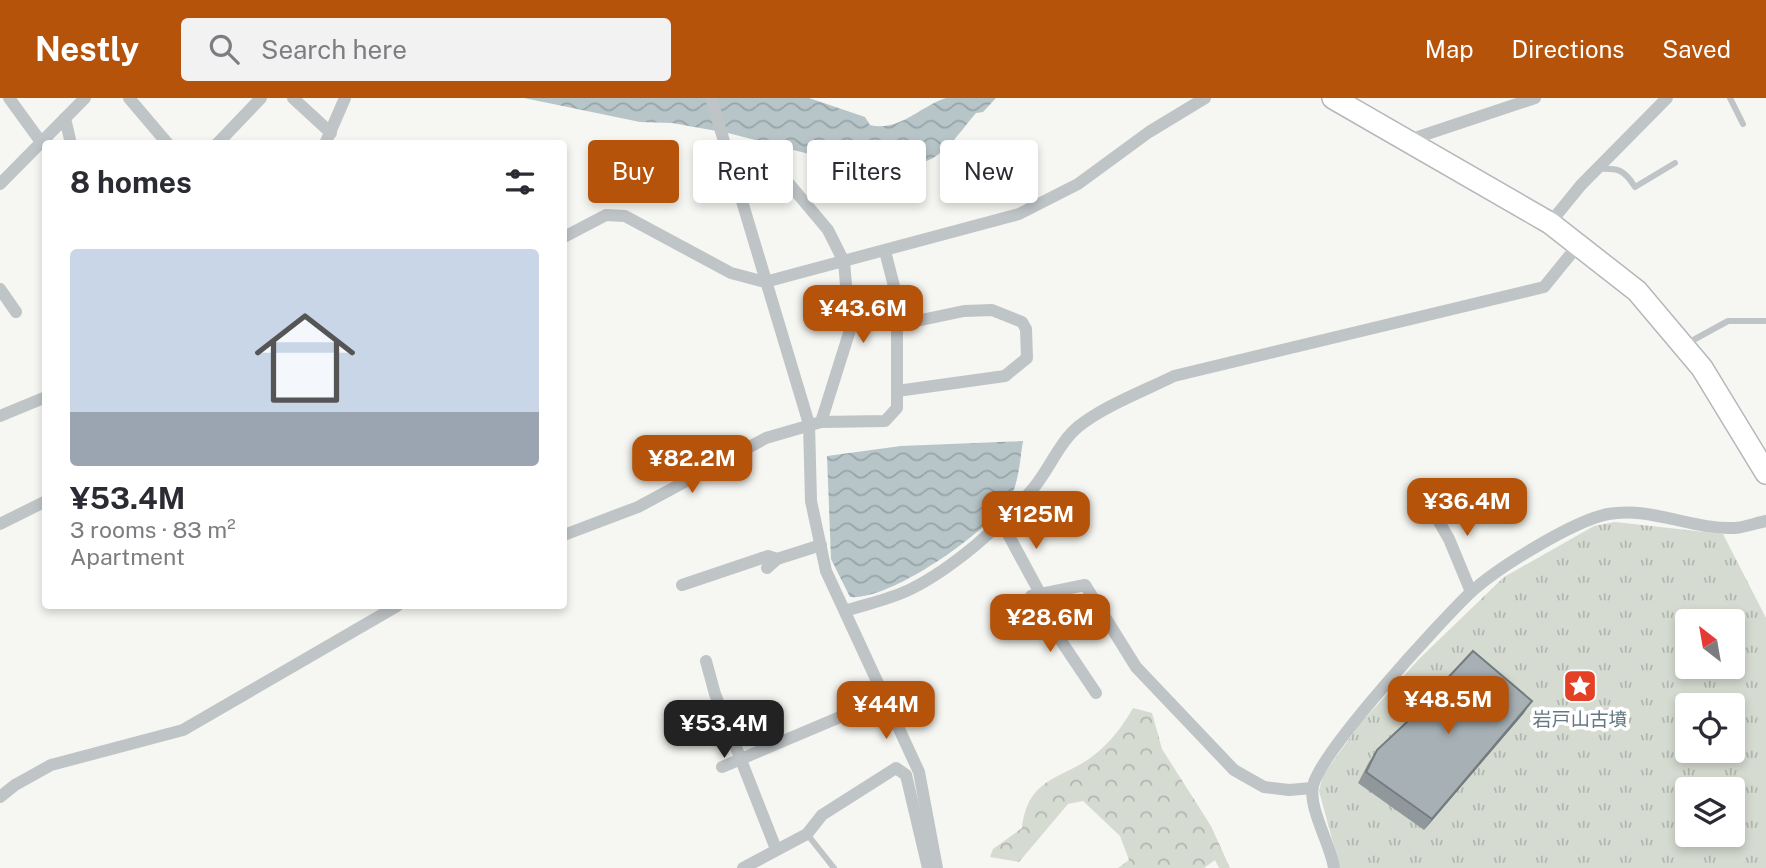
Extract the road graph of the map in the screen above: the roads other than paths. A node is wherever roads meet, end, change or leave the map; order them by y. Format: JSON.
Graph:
{"nodes":[{"id":1,"x":9,"y":98,"type":"edge"},
{"id":2,"x":85,"y":98,"type":"edge"},
{"id":3,"x":128,"y":98,"type":"edge"},
{"id":4,"x":261,"y":98,"type":"edge"},
{"id":5,"x":293,"y":98,"type":"edge"},
{"id":6,"x":345,"y":98,"type":"edge"},
{"id":7,"x":711,"y":98,"type":"edge"},
{"id":8,"x":1205,"y":98,"type":"edge"},
{"id":9,"x":1333,"y":98,"type":"edge"},
{"id":10,"x":1535,"y":98,"type":"edge"},
{"id":11,"x":1667,"y":98,"type":"edge"},
{"id":12,"x":1730,"y":98,"type":"edge"},
{"id":13,"x":65,"y":118,"type":"junction"},
{"id":14,"x":1743,"y":124,"type":"dead end"},
{"id":15,"x":328,"y":138,"type":"edge"},
{"id":16,"x":43,"y":140,"type":"edge"},
{"id":17,"x":70,"y":140,"type":"edge"},
{"id":18,"x":165,"y":140,"type":"edge"},
{"id":19,"x":221,"y":140,"type":"edge"},
{"id":20,"x":722,"y":140,"type":"edge"},
{"id":21,"x":1406,"y":141,"type":"junction"},
{"id":22,"x":41,"y":142,"type":"joint"},
{"id":23,"x":1675,"y":163,"type":"dead end"},
{"id":24,"x":1596,"y":169,"type":"junction"},
{"id":25,"x":0,"y":184,"type":"edge"},
{"id":26,"x":793,"y":188,"type":"edge"},
{"id":27,"x":741,"y":203,"type":"edge"},
{"id":28,"x":1550,"y":223,"type":"junction"},
{"id":29,"x":567,"y":235,"type":"edge"},
{"id":30,"x":1579,"y":244,"type":"junction"},
{"id":31,"x":885,"y":251,"type":"junction"},
{"id":32,"x":844,"y":262,"type":"junction"},
{"id":33,"x":765,"y":282,"type":"junction"},
{"id":34,"x":0,"y":289,"type":"edge"},
{"id":35,"x":16,"y":312,"type":"dead end"},
{"id":36,"x":1766,"y":321,"type":"edge"},
{"id":37,"x":897,"y":325,"type":"junction"},
{"id":38,"x":1685,"y":345,"type":"junction"},
{"id":39,"x":897,"y":391,"type":"junction"},
{"id":40,"x":42,"y":399,"type":"edge"},
{"id":41,"x":0,"y":416,"type":"edge"},
{"id":42,"x":815,"y":423,"type":"junction"},
{"id":43,"x":1766,"y":473,"type":"edge"},
{"id":44,"x":1427,"y":501,"type":"dead end"},
{"id":45,"x":42,"y":503,"type":"edge"},
{"id":46,"x":1766,"y":521,"type":"edge"},
{"id":47,"x":1002,"y":523,"type":"junction"},
{"id":48,"x":0,"y":524,"type":"edge"},
{"id":49,"x":567,"y":534,"type":"edge"},
{"id":50,"x":821,"y":545,"type":"junction"},
{"id":51,"x":682,"y":585,"type":"dead end"},
{"id":52,"x":1471,"y":592,"type":"junction"},
{"id":53,"x":1041,"y":594,"type":"junction"},
{"id":54,"x":392,"y":609,"type":"edge"},
{"id":55,"x":845,"y":611,"type":"junction"},
{"id":56,"x":706,"y":661,"type":"dead end"},
{"id":57,"x":1096,"y":693,"type":"dead end"},
{"id":58,"x":885,"y":698,"type":"junction"},
{"id":59,"x":742,"y":759,"type":"junction"},
{"id":60,"x":722,"y":767,"type":"dead end"},
{"id":61,"x":1312,"y":788,"type":"junction"},
{"id":62,"x":0,"y":797,"type":"edge"},
{"id":63,"x":807,"y":834,"type":"junction"},
{"id":64,"x":776,"y":849,"type":"junction"},
{"id":65,"x":743,"y":868,"type":"edge"},
{"id":66,"x":834,"y":868,"type":"edge"},
{"id":67,"x":928,"y":868,"type":"edge"},
{"id":68,"x":937,"y":868,"type":"edge"},
{"id":69,"x":1334,"y":868,"type":"edge"}],
"edges":[{"from":1,"to":22,"type":"street"},
{"from":2,"to":13,"type":"street"},
{"from":3,"to":18,"type":"street"},
{"from":4,"to":19,"type":"street"},
{"from":5,"to":15,"type":"street"},
{"from":6,"to":15,"type":"street"},
{"from":7,"to":20,"type":"street"},
{"from":8,"to":31,"type":"street"},
{"from":9,"to":21,"type":"highway"},
{"from":10,"to":21,"type":"street"},
{"from":11,"to":24,"type":"street"},
{"from":12,"to":14,"type":"lane"},
{"from":13,"to":16,"type":"street"},
{"from":13,"to":17,"type":"street"},
{"from":21,"to":28,"type":"highway"},
{"from":22,"to":25,"type":"street"},
{"from":23,"to":24,"type":"lane"},
{"from":24,"to":28,"type":"street"},
{"from":26,"to":32,"type":"street"},
{"from":27,"to":33,"type":"street"},
{"from":28,"to":30,"type":"highway"},
{"from":29,"to":33,"type":"street"},
{"from":30,"to":38,"type":"highway"},
{"from":30,"to":47,"type":"street"},
{"from":31,"to":32,"type":"street"},
{"from":31,"to":37,"type":"street"},
{"from":32,"to":33,"type":"street"},
{"from":32,"to":42,"type":"street"},
{"from":33,"to":42,"type":"street"},
{"from":34,"to":35,"type":"street"},
{"from":36,"to":38,"type":"lane"},
{"from":37,"to":39,"type":"street"},
{"from":37,"to":39,"type":"street"},
{"from":38,"to":43,"type":"highway"},
{"from":39,"to":42,"type":"street"},
{"from":40,"to":41,"type":"street"},
{"from":42,"to":49,"type":"street"},
{"from":42,"to":50,"type":"street"},
{"from":44,"to":52,"type":"street"},
{"from":45,"to":48,"type":"street"},
{"from":46,"to":52,"type":"street"},
{"from":47,"to":53,"type":"street"},
{"from":47,"to":55,"type":"street"},
{"from":50,"to":51,"type":"street"},
{"from":50,"to":55,"type":"street"},
{"from":52,"to":61,"type":"street"},
{"from":53,"to":57,"type":"street"},
{"from":53,"to":61,"type":"street"},
{"from":54,"to":62,"type":"street"},
{"from":55,"to":58,"type":"street"},
{"from":56,"to":59,"type":"street"},
{"from":58,"to":59,"type":"street"},
{"from":58,"to":68,"type":"street"},
{"from":59,"to":60,"type":"street"},
{"from":59,"to":64,"type":"street"},
{"from":61,"to":69,"type":"street"},
{"from":63,"to":64,"type":"street"},
{"from":63,"to":66,"type":"lane"},
{"from":63,"to":67,"type":"street"},
{"from":64,"to":65,"type":"street"}]}
